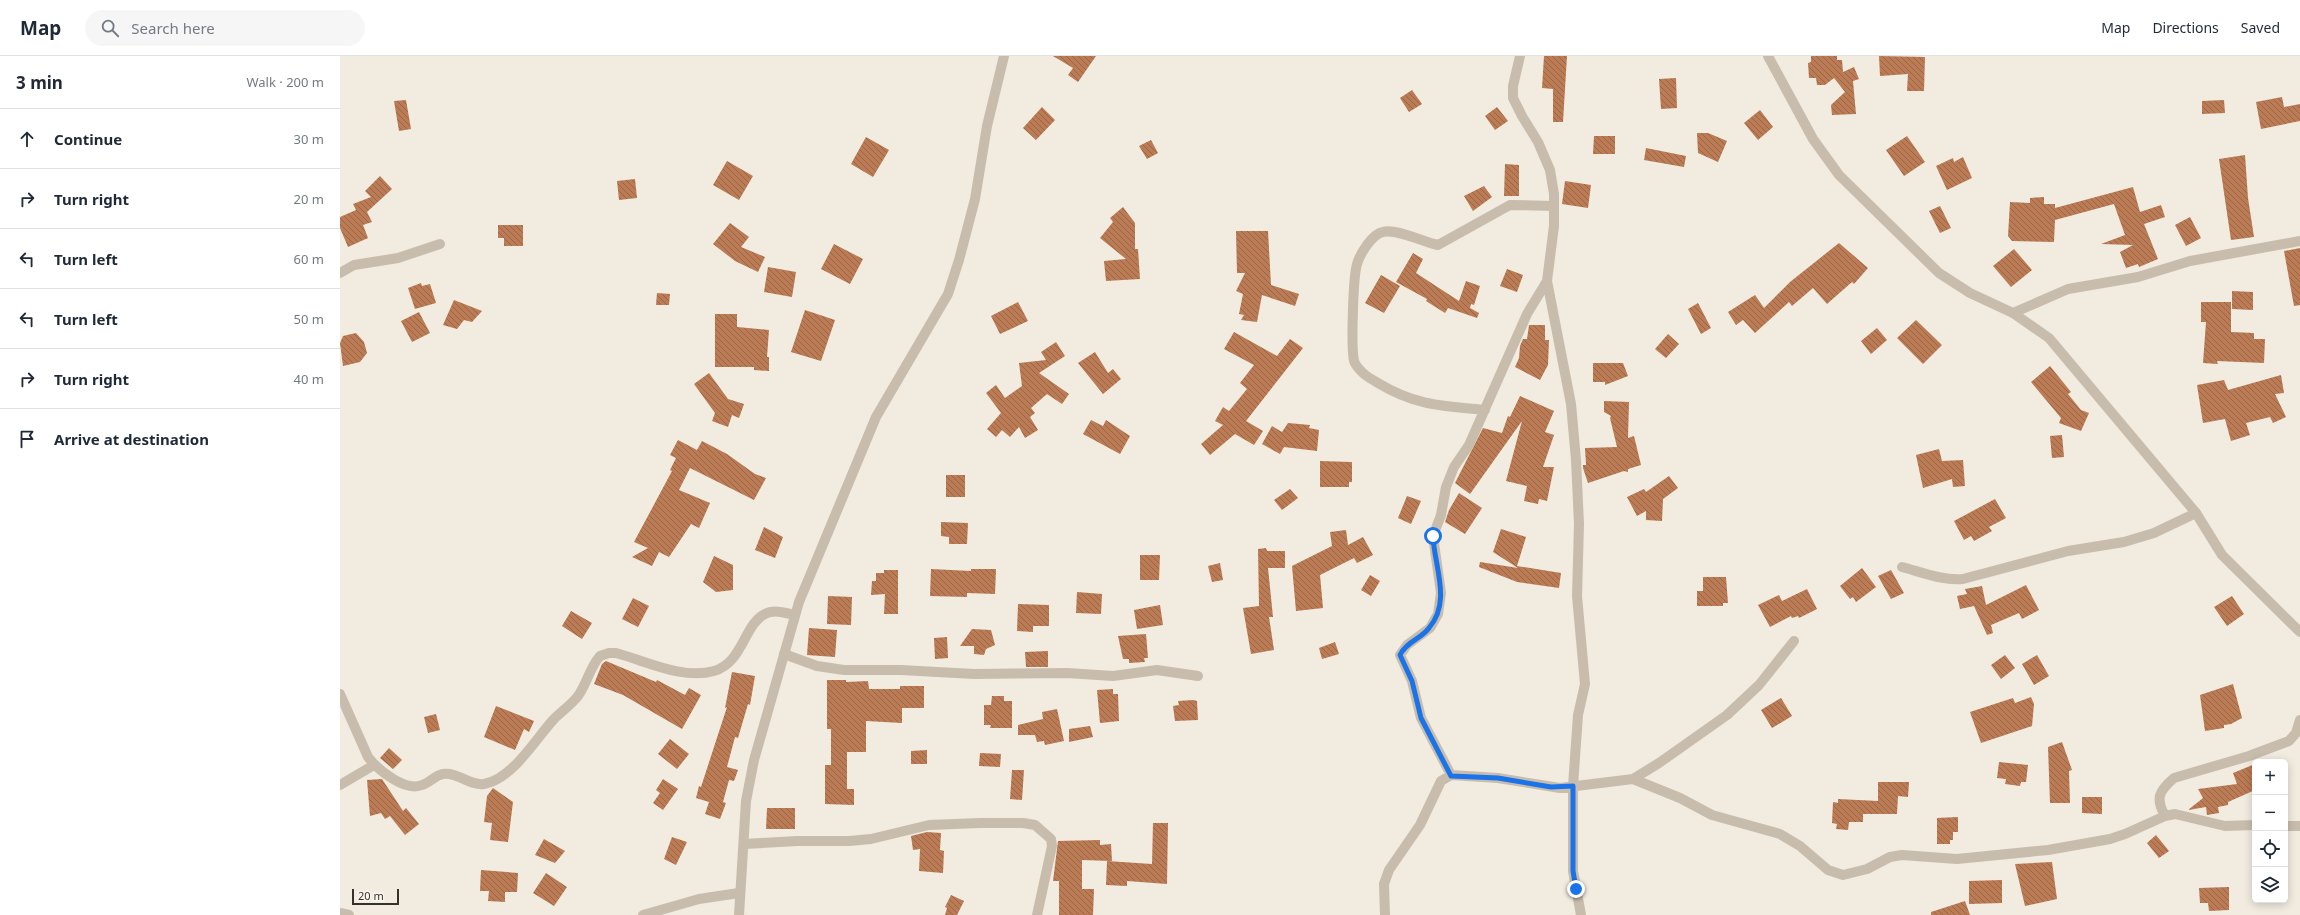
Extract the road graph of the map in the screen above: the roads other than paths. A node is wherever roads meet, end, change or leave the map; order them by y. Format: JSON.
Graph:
{"nodes":[{"id":1,"x":1004,"y":56,"type":"edge"},
{"id":2,"x":1520,"y":56,"type":"edge"},
{"id":3,"x":1768,"y":56,"type":"edge"},
{"id":4,"x":1554,"y":206,"type":"junction"},
{"id":5,"x":2300,"y":241,"type":"edge"},
{"id":6,"x":440,"y":244,"type":"dead end"},
{"id":7,"x":340,"y":273,"type":"edge"},
{"id":8,"x":1547,"y":281,"type":"junction"},
{"id":9,"x":2013,"y":313,"type":"junction"},
{"id":10,"x":1486,"y":410,"type":"junction"},
{"id":11,"x":2196,"y":512,"type":"junction"},
{"id":12,"x":1902,"y":567,"type":"dead end"},
{"id":13,"x":795,"y":615,"type":"junction"},
{"id":14,"x":2300,"y":632,"type":"edge"},
{"id":15,"x":1794,"y":641,"type":"dead end"},
{"id":16,"x":784,"y":654,"type":"junction"},
{"id":17,"x":1198,"y":676,"type":"dead end"},
{"id":18,"x":340,"y":694,"type":"edge"},
{"id":19,"x":2300,"y":720,"type":"edge"},
{"id":20,"x":374,"y":765,"type":"junction"},
{"id":21,"x":1451,"y":776,"type":"junction"},
{"id":22,"x":1633,"y":779,"type":"junction"},
{"id":23,"x":340,"y":785,"type":"edge"},
{"id":24,"x":1573,"y":786,"type":"junction"},
{"id":25,"x":2165,"y":816,"type":"junction"},
{"id":26,"x":2252,"y":826,"type":"edge"},
{"id":27,"x":2288,"y":826,"type":"edge"},
{"id":28,"x":2300,"y":826,"type":"edge"},
{"id":29,"x":744,"y":844,"type":"junction"},
{"id":30,"x":739,"y":893,"type":"junction"},
{"id":31,"x":340,"y":913,"type":"edge"},
{"id":32,"x":350,"y":915,"type":"edge"},
{"id":33,"x":643,"y":915,"type":"edge"},
{"id":34,"x":739,"y":915,"type":"edge"},
{"id":35,"x":1037,"y":915,"type":"edge"},
{"id":36,"x":1385,"y":915,"type":"edge"},
{"id":37,"x":1581,"y":915,"type":"edge"}],
"edges":[{"from":1,"to":13,"type":"street"},
{"from":2,"to":4,"type":"street"},
{"from":3,"to":9,"type":"street"},
{"from":4,"to":8,"type":"street"},
{"from":4,"to":10,"type":"street"},
{"from":5,"to":9,"type":"street"},
{"from":6,"to":7,"type":"street"},
{"from":8,"to":10,"type":"street"},
{"from":8,"to":24,"type":"street"},
{"from":9,"to":11,"type":"street"},
{"from":10,"to":21,"type":"street"},
{"from":11,"to":12,"type":"street"},
{"from":11,"to":14,"type":"street"},
{"from":13,"to":16,"type":"street"},
{"from":13,"to":20,"type":"street"},
{"from":15,"to":22,"type":"street"},
{"from":16,"to":17,"type":"street"},
{"from":16,"to":29,"type":"street"},
{"from":18,"to":20,"type":"street"},
{"from":19,"to":25,"type":"street"},
{"from":20,"to":23,"type":"street"},
{"from":21,"to":24,"type":"street"},
{"from":21,"to":36,"type":"street"},
{"from":22,"to":24,"type":"street"},
{"from":22,"to":25,"type":"street"},
{"from":24,"to":37,"type":"street"},
{"from":25,"to":26,"type":"street"},
{"from":27,"to":28,"type":"street"},
{"from":29,"to":30,"type":"street"},
{"from":29,"to":35,"type":"street"},
{"from":30,"to":33,"type":"street"},
{"from":30,"to":34,"type":"street"},
{"from":31,"to":32,"type":"street"}]}
